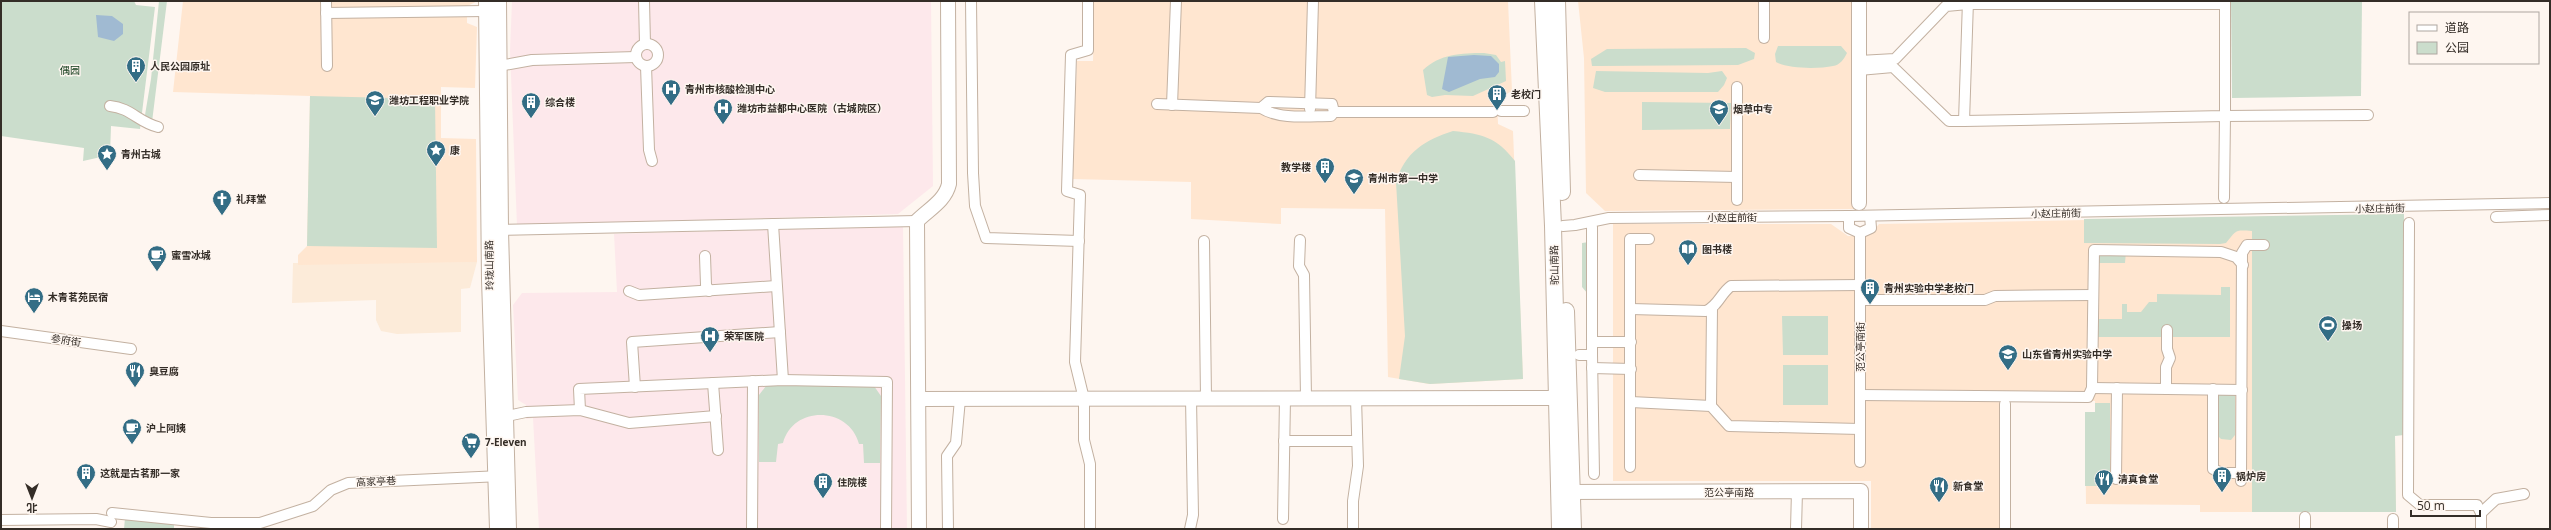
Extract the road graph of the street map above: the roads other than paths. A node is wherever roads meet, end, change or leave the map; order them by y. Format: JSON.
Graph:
{"nodes":[{"id":1,"x":326,"y":1,"type":"edge"},
{"id":2,"x":499,"y":1,"type":"edge"},
{"id":3,"x":644,"y":1,"type":"edge"},
{"id":4,"x":948,"y":1,"type":"edge"},
{"id":5,"x":971,"y":1,"type":"edge"},
{"id":6,"x":1088,"y":1,"type":"edge"},
{"id":7,"x":1176,"y":1,"type":"edge"},
{"id":8,"x":1312,"y":1,"type":"edge"},
{"id":9,"x":1543,"y":1,"type":"edge"},
{"id":10,"x":1557,"y":1,"type":"edge"},
{"id":11,"x":1764,"y":1,"type":"edge"},
{"id":12,"x":1859,"y":1,"type":"edge"},
{"id":13,"x":1968,"y":2,"type":"edge"},
{"id":14,"x":2225,"y":3,"type":"edge"},
{"id":15,"x":486,"y":6,"type":"edge"},
{"id":16,"x":326,"y":12,"type":"junction"},
{"id":17,"x":1764,"y":38,"type":"dead end"},
{"id":18,"x":645,"y":44,"type":"junction"},
{"id":19,"x":636,"y":57,"type":"junction"},
{"id":20,"x":1859,"y":65,"type":"junction"},
{"id":21,"x":327,"y":66,"type":"dead end"},
{"id":22,"x":499,"y":66,"type":"junction"},
{"id":23,"x":646,"y":66,"type":"junction"},
{"id":24,"x":1737,"y":87,"type":"dead end"},
{"id":25,"x":1310,"y":103,"type":"junction"},
{"id":26,"x":1157,"y":104,"type":"dead end"},
{"id":27,"x":1172,"y":105,"type":"junction"},
{"id":28,"x":110,"y":106,"type":"dead end"},
{"id":29,"x":1261,"y":108,"type":"junction"},
{"id":30,"x":1524,"y":111,"type":"dead end"},
{"id":31,"x":1334,"y":112,"type":"junction"},
{"id":32,"x":1309,"y":116,"type":"junction"},
{"id":33,"x":2225,"y":116,"type":"junction"},
{"id":34,"x":2368,"y":116,"type":"dead end"},
{"id":35,"x":1964,"y":121,"type":"junction"},
{"id":36,"x":158,"y":127,"type":"dead end"},
{"id":37,"x":652,"y":161,"type":"dead end"},
{"id":38,"x":1640,"y":175,"type":"dead end"},
{"id":39,"x":1737,"y":176,"type":"junction"},
{"id":40,"x":2224,"y":198,"type":"dead end"},
{"id":41,"x":1738,"y":200,"type":"dead end"},
{"id":42,"x":1859,"y":203,"type":"dead end"},
{"id":43,"x":2550,"y":203,"type":"edge"},
{"id":44,"x":2550,"y":215,"type":"edge"},
{"id":45,"x":1849,"y":216,"type":"junction"},
{"id":46,"x":1870,"y":216,"type":"junction"},
{"id":47,"x":2496,"y":217,"type":"dead end"},
{"id":48,"x":917,"y":220,"type":"junction"},
{"id":49,"x":2409,"y":223,"type":"dead end"},
{"id":50,"x":773,"y":224,"type":"junction"},
{"id":51,"x":1563,"y":226,"type":"junction"},
{"id":52,"x":1592,"y":227,"type":"dead end"},
{"id":53,"x":501,"y":230,"type":"junction"},
{"id":54,"x":1860,"y":233,"type":"junction"},
{"id":55,"x":1649,"y":239,"type":"dead end"},
{"id":56,"x":1300,"y":240,"type":"dead end"},
{"id":57,"x":1079,"y":241,"type":"junction"},
{"id":58,"x":1204,"y":241,"type":"dead end"},
{"id":59,"x":2264,"y":245,"type":"dead end"},
{"id":60,"x":705,"y":256,"type":"dead end"},
{"id":61,"x":2243,"y":264,"type":"junction"},
{"id":62,"x":1860,"y":285,"type":"junction"},
{"id":63,"x":776,"y":286,"type":"junction"},
{"id":64,"x":629,"y":291,"type":"dead end"},
{"id":65,"x":709,"y":291,"type":"junction"},
{"id":66,"x":2093,"y":295,"type":"junction"},
{"id":67,"x":1860,"y":300,"type":"junction"},
{"id":68,"x":1712,"y":308,"type":"junction"},
{"id":69,"x":1630,"y":309,"type":"junction"},
{"id":70,"x":2167,"y":330,"type":"dead end"},
{"id":71,"x":1,"y":331,"type":"edge"},
{"id":72,"x":780,"y":332,"type":"junction"},
{"id":73,"x":1592,"y":342,"type":"junction"},
{"id":74,"x":1630,"y":342,"type":"junction"},
{"id":75,"x":131,"y":349,"type":"dead end"},
{"id":76,"x":1592,"y":354,"type":"junction"},
{"id":77,"x":1579,"y":355,"type":"dead end"},
{"id":78,"x":1592,"y":368,"type":"junction"},
{"id":79,"x":1630,"y":369,"type":"junction"},
{"id":80,"x":783,"y":380,"type":"junction"},
{"id":81,"x":754,"y":381,"type":"junction"},
{"id":82,"x":713,"y":383,"type":"junction"},
{"id":83,"x":636,"y":387,"type":"junction"},
{"id":84,"x":2092,"y":388,"type":"junction"},
{"id":85,"x":2117,"y":388,"type":"junction"},
{"id":86,"x":2166,"y":389,"type":"junction"},
{"id":87,"x":2213,"y":389,"type":"junction"},
{"id":88,"x":2242,"y":390,"type":"junction"},
{"id":89,"x":1860,"y":395,"type":"junction"},
{"id":90,"x":1191,"y":398,"type":"junction"},
{"id":91,"x":1206,"y":398,"type":"junction"},
{"id":92,"x":1285,"y":398,"type":"junction"},
{"id":93,"x":1306,"y":398,"type":"junction"},
{"id":94,"x":1356,"y":398,"type":"junction"},
{"id":95,"x":1563,"y":398,"type":"junction"},
{"id":96,"x":919,"y":399,"type":"junction"},
{"id":97,"x":960,"y":399,"type":"junction"},
{"id":98,"x":1084,"y":399,"type":"junction"},
{"id":99,"x":1630,"y":402,"type":"junction"},
{"id":100,"x":2005,"y":404,"type":"dead end"},
{"id":101,"x":1712,"y":406,"type":"junction"},
{"id":102,"x":580,"y":410,"type":"junction"},
{"id":103,"x":507,"y":416,"type":"junction"},
{"id":104,"x":716,"y":416,"type":"junction"},
{"id":105,"x":1860,"y":429,"type":"junction"},
{"id":106,"x":1284,"y":441,"type":"junction"},
{"id":107,"x":1357,"y":441,"type":"junction"},
{"id":108,"x":718,"y":450,"type":"dead end"},
{"id":109,"x":1860,"y":462,"type":"dead end"},
{"id":110,"x":1630,"y":467,"type":"dead end"},
{"id":111,"x":1594,"y":474,"type":"dead end"},
{"id":112,"x":501,"y":476,"type":"junction"},
{"id":113,"x":2116,"y":479,"type":"dead end"},
{"id":114,"x":1797,"y":491,"type":"junction"},
{"id":115,"x":1566,"y":492,"type":"junction"},
{"id":116,"x":2524,"y":494,"type":"dead end"},
{"id":117,"x":2482,"y":513,"type":"junction"},
{"id":118,"x":2305,"y":517,"type":"dead end"},
{"id":119,"x":1283,"y":519,"type":"dead end"},
{"id":120,"x":1,"y":520,"type":"edge"},
{"id":121,"x":211,"y":523,"type":"junction"},
{"id":122,"x":194,"y":529,"type":"edge"},
{"id":123,"x":497,"y":529,"type":"edge"},
{"id":124,"x":509,"y":529,"type":"edge"},
{"id":125,"x":752,"y":529,"type":"edge"},
{"id":126,"x":886,"y":529,"type":"edge"},
{"id":127,"x":919,"y":529,"type":"edge"},
{"id":128,"x":948,"y":529,"type":"edge"},
{"id":129,"x":1090,"y":529,"type":"edge"},
{"id":130,"x":1190,"y":529,"type":"edge"},
{"id":131,"x":1353,"y":529,"type":"edge"},
{"id":132,"x":1560,"y":529,"type":"edge"},
{"id":133,"x":1573,"y":529,"type":"edge"},
{"id":134,"x":1796,"y":529,"type":"edge"},
{"id":135,"x":1861,"y":529,"type":"edge"},
{"id":136,"x":2005,"y":529,"type":"edge"},
{"id":137,"x":2305,"y":529,"type":"edge"},
{"id":138,"x":2481,"y":529,"type":"edge"}],
"edges":[{"from":1,"to":16,"type":"street"},
{"from":2,"to":22,"type":"street","name":"玲珑山南路"},
{"from":3,"to":18,"type":"street"},
{"from":4,"to":48,"type":"street"},
{"from":5,"to":57,"type":"street"},
{"from":6,"to":57,"type":"street"},
{"from":7,"to":27,"type":"street"},
{"from":8,"to":25,"type":"street"},
{"from":9,"to":95,"type":"main road","name":"驼山南路"},
{"from":10,"to":51,"type":"main road","name":"驼山南路"},
{"from":11,"to":17,"type":"street"},
{"from":12,"to":20,"type":"street"},
{"from":13,"to":14,"type":"street"},
{"from":13,"to":20,"type":"street"},
{"from":13,"to":35,"type":"street"},
{"from":14,"to":33,"type":"street"},
{"from":15,"to":16,"type":"street"},
{"from":15,"to":112,"type":"street","name":"玲珑山南路"},
{"from":16,"to":21,"type":"street"},
{"from":18,"to":19,"type":"street"},
{"from":18,"to":23,"type":"street"},
{"from":19,"to":22,"type":"street"},
{"from":19,"to":23,"type":"street"},
{"from":20,"to":35,"type":"street"},
{"from":20,"to":42,"type":"street"},
{"from":22,"to":53,"type":"street","name":"玲珑山南路"},
{"from":23,"to":37,"type":"street"},
{"from":24,"to":39,"type":"street"},
{"from":25,"to":29,"type":"street"},
{"from":25,"to":31,"type":"street"},
{"from":25,"to":32,"type":"street"},
{"from":26,"to":27,"type":"street"},
{"from":27,"to":29,"type":"street"},
{"from":28,"to":36,"type":"street"},
{"from":29,"to":32,"type":"street"},
{"from":30,"to":31,"type":"street"},
{"from":31,"to":32,"type":"street"},
{"from":33,"to":34,"type":"street"},
{"from":33,"to":35,"type":"street"},
{"from":33,"to":40,"type":"street"},
{"from":38,"to":39,"type":"street"},
{"from":39,"to":41,"type":"street"},
{"from":43,"to":46,"type":"street","name":"小赵庄前街"},
{"from":44,"to":47,"type":"street"},
{"from":45,"to":46,"type":"street","name":"小赵庄前街"},
{"from":45,"to":51,"type":"street","name":"小赵庄前街"},
{"from":45,"to":54,"type":"street"},
{"from":46,"to":54,"type":"street"},
{"from":48,"to":50,"type":"street"},
{"from":48,"to":96,"type":"street"},
{"from":49,"to":117,"type":"street"},
{"from":50,"to":53,"type":"street"},
{"from":50,"to":63,"type":"street"},
{"from":51,"to":95,"type":"main road","name":"驼山南路"},
{"from":52,"to":73,"type":"street"},
{"from":53,"to":103,"type":"street","name":"玲珑山南路"},
{"from":54,"to":62,"type":"street","name":"范公亭南街"},
{"from":55,"to":69,"type":"street"},
{"from":56,"to":93,"type":"street"},
{"from":57,"to":98,"type":"street"},
{"from":58,"to":91,"type":"street"},
{"from":59,"to":61,"type":"street"},
{"from":60,"to":65,"type":"street"},
{"from":61,"to":66,"type":"street"},
{"from":61,"to":88,"type":"street"},
{"from":62,"to":67,"type":"street","name":"范公亭南街"},
{"from":62,"to":68,"type":"street"},
{"from":63,"to":65,"type":"street"},
{"from":63,"to":72,"type":"street"},
{"from":64,"to":65,"type":"street"},
{"from":66,"to":67,"type":"street"},
{"from":66,"to":84,"type":"street"},
{"from":67,"to":89,"type":"street","name":"范公亭南街"},
{"from":68,"to":69,"type":"street"},
{"from":68,"to":101,"type":"street"},
{"from":69,"to":74,"type":"street"},
{"from":70,"to":86,"type":"street"},
{"from":71,"to":75,"type":"street","name":"参府街"},
{"from":72,"to":80,"type":"street"},
{"from":72,"to":83,"type":"street"},
{"from":73,"to":74,"type":"street"},
{"from":73,"to":76,"type":"street"},
{"from":74,"to":79,"type":"street"},
{"from":76,"to":77,"type":"street"},
{"from":76,"to":78,"type":"street"},
{"from":78,"to":79,"type":"street"},
{"from":78,"to":111,"type":"street"},
{"from":79,"to":99,"type":"street"},
{"from":80,"to":81,"type":"street"},
{"from":80,"to":126,"type":"street"},
{"from":81,"to":82,"type":"street"},
{"from":81,"to":125,"type":"street"},
{"from":82,"to":83,"type":"street"},
{"from":82,"to":104,"type":"street"},
{"from":83,"to":102,"type":"street"},
{"from":84,"to":85,"type":"street"},
{"from":84,"to":89,"type":"street"},
{"from":85,"to":86,"type":"street"},
{"from":85,"to":113,"type":"street"},
{"from":86,"to":87,"type":"street"},
{"from":87,"to":88,"type":"street"},
{"from":87,"to":88,"type":"street"},
{"from":89,"to":105,"type":"street","name":"范公亭南街"},
{"from":90,"to":91,"type":"street"},
{"from":90,"to":98,"type":"street"},
{"from":90,"to":130,"type":"street"},
{"from":91,"to":92,"type":"street"},
{"from":92,"to":93,"type":"street"},
{"from":92,"to":106,"type":"street"},
{"from":93,"to":94,"type":"street"},
{"from":94,"to":95,"type":"street"},
{"from":94,"to":107,"type":"street"},
{"from":95,"to":115,"type":"main road","name":"驼山南路"},
{"from":96,"to":97,"type":"street"},
{"from":96,"to":127,"type":"street"},
{"from":97,"to":98,"type":"street"},
{"from":97,"to":128,"type":"street"},
{"from":98,"to":129,"type":"street"},
{"from":99,"to":101,"type":"street"},
{"from":99,"to":110,"type":"street"},
{"from":100,"to":136,"type":"street"},
{"from":101,"to":105,"type":"street"},
{"from":102,"to":103,"type":"street"},
{"from":102,"to":104,"type":"street"},
{"from":103,"to":112,"type":"street","name":"玲珑山南路"},
{"from":104,"to":108,"type":"street"},
{"from":105,"to":109,"type":"street","name":"范公亭南街"},
{"from":106,"to":107,"type":"street"},
{"from":106,"to":119,"type":"street"},
{"from":107,"to":131,"type":"street"},
{"from":112,"to":121,"type":"street","name":"高家亭巷"},
{"from":112,"to":123,"type":"street","name":"玲珑山南路"},
{"from":112,"to":124,"type":"street","name":"玲珑山南路"},
{"from":114,"to":115,"type":"street","name":"范公亭南路"},
{"from":114,"to":134,"type":"street"},
{"from":114,"to":135,"type":"street","name":"范公亭南路"},
{"from":115,"to":132,"type":"main road","name":"驼山南路"},
{"from":115,"to":133,"type":"main road","name":"驼山南路"},
{"from":116,"to":117,"type":"street"},
{"from":117,"to":138,"type":"street"},
{"from":118,"to":137,"type":"street"},
{"from":120,"to":121,"type":"street","name":"高家亭巷"},
{"from":121,"to":122,"type":"street"}]}
